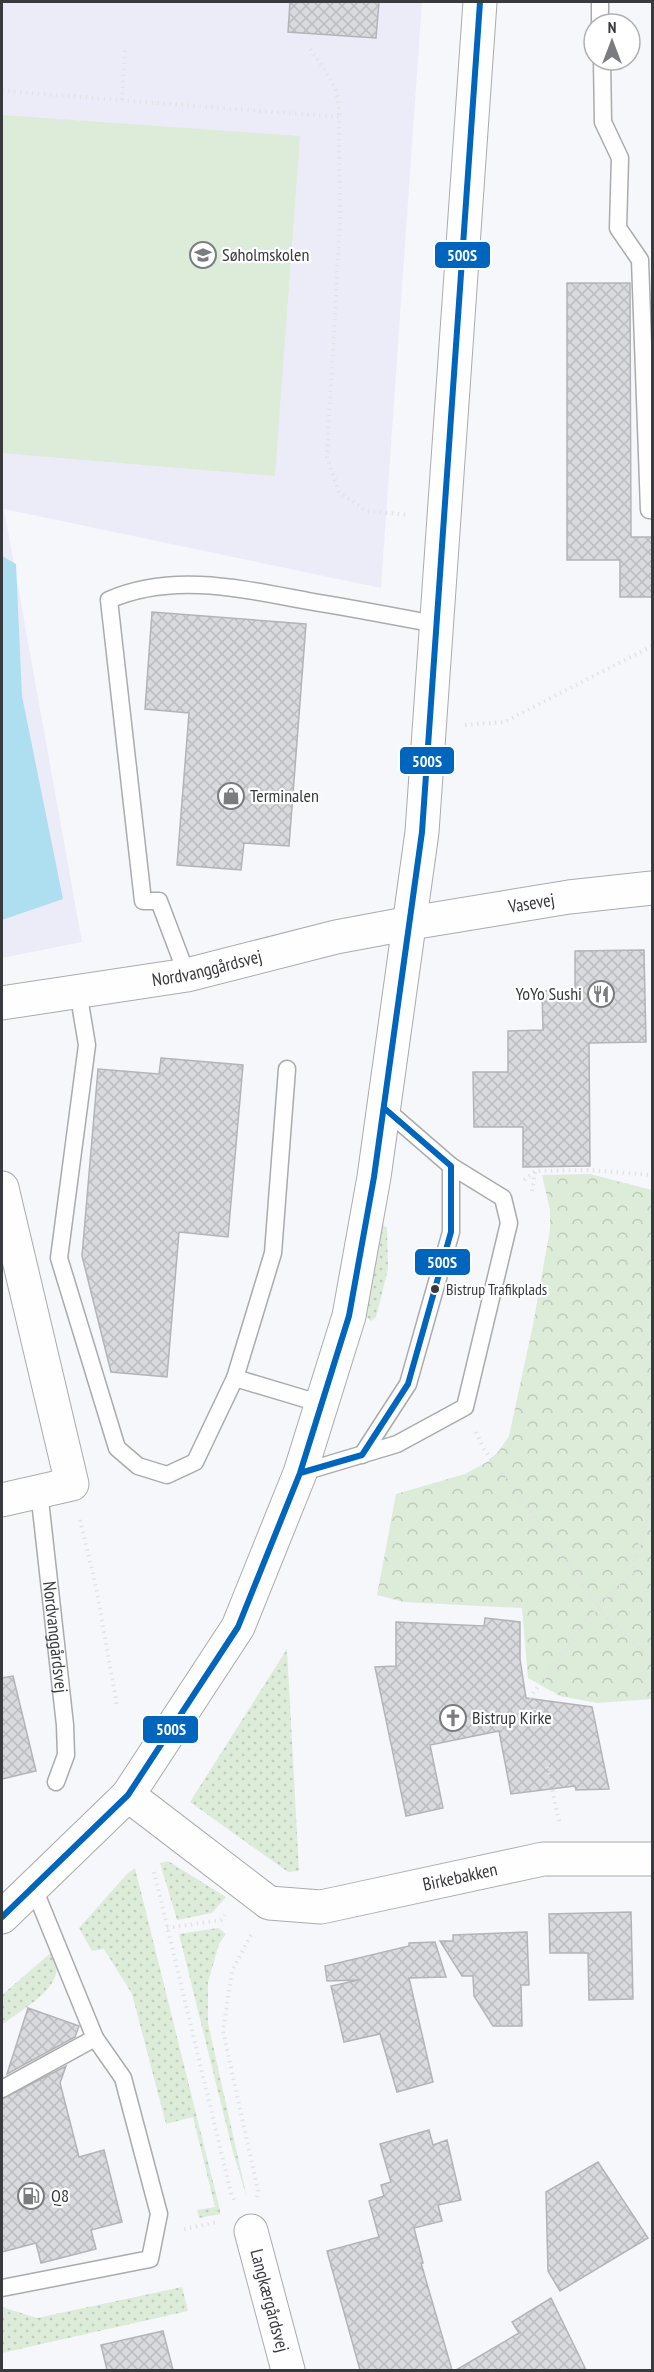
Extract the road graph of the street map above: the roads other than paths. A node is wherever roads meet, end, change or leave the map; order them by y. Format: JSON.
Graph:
{"nodes":[{"id":1,"x":480,"y":2,"type":"edge"},
{"id":2,"x":602,"y":72,"type":"edge"},
{"id":3,"x":652,"y":510,"type":"edge"},
{"id":4,"x":435,"y":624,"type":"junction"},
{"id":5,"x":652,"y":888,"type":"edge"},
{"id":6,"x":411,"y":923,"type":"junction"},
{"id":7,"x":187,"y":975,"type":"junction"},
{"id":8,"x":78,"y":991,"type":"junction"},
{"id":9,"x":2,"y":1003,"type":"edge"},
{"id":10,"x":287,"y":1068,"type":"dead end"},
{"id":11,"x":384,"y":1108,"type":"junction"},
{"id":12,"x":451,"y":1166,"type":"junction"},
{"id":13,"x":2,"y":1188,"type":"edge"},
{"id":14,"x":11,"y":1271,"type":"edge"},
{"id":15,"x":235,"y":1378,"type":"junction"},
{"id":16,"x":322,"y":1404,"type":"junction"},
{"id":17,"x":362,"y":1455,"type":"junction"},
{"id":18,"x":300,"y":1473,"type":"junction"},
{"id":19,"x":39,"y":1491,"type":"junction"},
{"id":20,"x":2,"y":1500,"type":"edge"},
{"id":21,"x":56,"y":1782,"type":"dead end"},
{"id":22,"x":128,"y":1795,"type":"junction"},
{"id":23,"x":652,"y":1859,"type":"edge"},
{"id":24,"x":33,"y":1886,"type":"junction"},
{"id":25,"x":2,"y":1917,"type":"edge"},
{"id":26,"x":94,"y":2038,"type":"junction"},
{"id":27,"x":2,"y":2089,"type":"edge"},
{"id":28,"x":251,"y":2231,"type":"road end"},
{"id":29,"x":2,"y":2288,"type":"edge"},
{"id":30,"x":288,"y":2370,"type":"edge"}],
"edges":[{"from":1,"to":4,"type":"main road"},
{"from":2,"to":3,"type":"lane"},
{"from":4,"to":6,"type":"main road"},
{"from":4,"to":7,"type":"lane"},
{"from":5,"to":6,"type":"main road","name":"Vasevej"},
{"from":6,"to":7,"type":"main road","name":"Nordvanggårdsvej"},
{"from":6,"to":11,"type":"main road"},
{"from":7,"to":8,"type":"main road","name":"Nordvanggårdsvej"},
{"from":8,"to":9,"type":"main road","name":"Nordvanggårdsvej"},
{"from":8,"to":15,"type":"lane"},
{"from":10,"to":15,"type":"lane"},
{"from":11,"to":12,"type":"lane"},
{"from":11,"to":16,"type":"main road"},
{"from":12,"to":17,"type":"lane"},
{"from":12,"to":17,"type":"lane"},
{"from":13,"to":14,"type":"main road"},
{"from":14,"to":19,"type":"main road"},
{"from":15,"to":16,"type":"lane"},
{"from":16,"to":18,"type":"main road"},
{"from":17,"to":18,"type":"lane"},
{"from":18,"to":22,"type":"main road"},
{"from":19,"to":20,"type":"main road"},
{"from":19,"to":21,"type":"lane","name":"Nordvanggårdsvej"},
{"from":22,"to":23,"type":"main road","name":"Birkebakken"},
{"from":22,"to":24,"type":"main road"},
{"from":24,"to":25,"type":"main road"},
{"from":24,"to":26,"type":"lane"},
{"from":26,"to":27,"type":"lane"},
{"from":26,"to":29,"type":"lane"},
{"from":28,"to":30,"type":"main road","name":"Langkærgårdsvej"}]}
